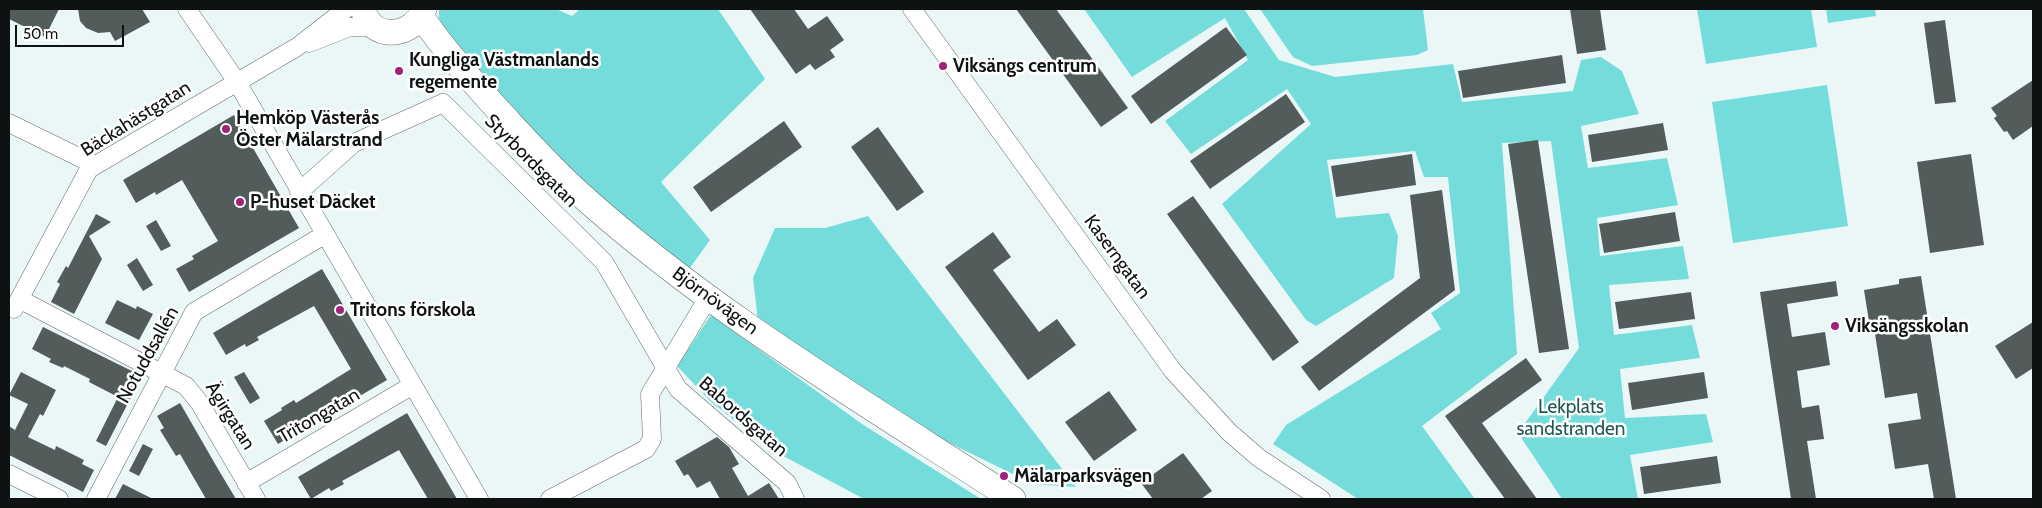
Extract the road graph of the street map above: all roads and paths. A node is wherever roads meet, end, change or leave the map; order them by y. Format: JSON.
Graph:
{"nodes":[{"id":1,"x":186,"y":9,"type":"edge"},
{"id":2,"x":346,"y":9,"type":"edge"},
{"id":3,"x":912,"y":9,"type":"edge"},
{"id":4,"x":422,"y":13,"type":"edge"},
{"id":5,"x":375,"y":22,"type":"edge"},
{"id":6,"x":296,"y":47,"type":"junction"},
{"id":7,"x":452,"y":59,"type":"junction"},
{"id":8,"x":237,"y":82,"type":"junction"},
{"id":9,"x":9,"y":123,"type":"edge"},
{"id":10,"x":95,"y":165,"type":"junction"},
{"id":11,"x":300,"y":192,"type":"junction"},
{"id":12,"x":324,"y":235,"type":"junction"},
{"id":13,"x":708,"y":298,"type":"junction"},
{"id":14,"x":17,"y":305,"type":"joint"},
{"id":15,"x":666,"y":366,"type":"junction"},
{"id":16,"x":161,"y":372,"type":"junction"},
{"id":17,"x":413,"y":385,"type":"junction"},
{"id":18,"x":9,"y":474,"type":"edge"},
{"id":19,"x":246,"y":483,"type":"junction"},
{"id":20,"x":59,"y":499,"type":"edge"},
{"id":21,"x":96,"y":499,"type":"edge"},
{"id":22,"x":256,"y":499,"type":"edge"},
{"id":23,"x":479,"y":499,"type":"edge"},
{"id":24,"x":550,"y":499,"type":"edge"},
{"id":25,"x":796,"y":499,"type":"edge"},
{"id":26,"x":1013,"y":499,"type":"edge"},
{"id":27,"x":1320,"y":499,"type":"edge"}],
"edges":[{"from":1,"to":8,"type":"street"},
{"from":2,"to":6,"type":"street"},
{"from":3,"to":27,"type":"street","name":"Kaserngatan"},
{"from":4,"to":5,"type":"main road"},
{"from":4,"to":7,"type":"main road","name":"Björnövägen"},
{"from":5,"to":6,"type":"street"},
{"from":5,"to":7,"type":"main road","name":"Björnövägen"},
{"from":6,"to":8,"type":"street","name":"Bäckahästgatan"},
{"from":7,"to":13,"type":"main road","name":"Björnövägen"},
{"from":8,"to":10,"type":"street","name":"Bäckahästgatan"},
{"from":8,"to":11,"type":"street"},
{"from":9,"to":10,"type":"street"},
{"from":10,"to":14,"type":"street","name":"Bäckahästgatan"},
{"from":11,"to":12,"type":"street"},
{"from":11,"to":15,"type":"street","name":"Styrbordsgatan"},
{"from":12,"to":16,"type":"street","name":"Notuddsallén"},
{"from":12,"to":17,"type":"street"},
{"from":13,"to":15,"type":"street"},
{"from":13,"to":26,"type":"main road","name":"Björnövägen"},
{"from":14,"to":16,"type":"street","name":"Ägirgatan"},
{"from":15,"to":24,"type":"street"},
{"from":15,"to":25,"type":"street","name":"Babordsgatan"},
{"from":16,"to":19,"type":"street","name":"Ägirgatan"},
{"from":16,"to":21,"type":"street","name":"Notuddsallén"},
{"from":17,"to":19,"type":"street","name":"Tritongatan"},
{"from":17,"to":23,"type":"street"},
{"from":18,"to":20,"type":"street"},
{"from":19,"to":22,"type":"street","name":"Ägirgatan"}]}
